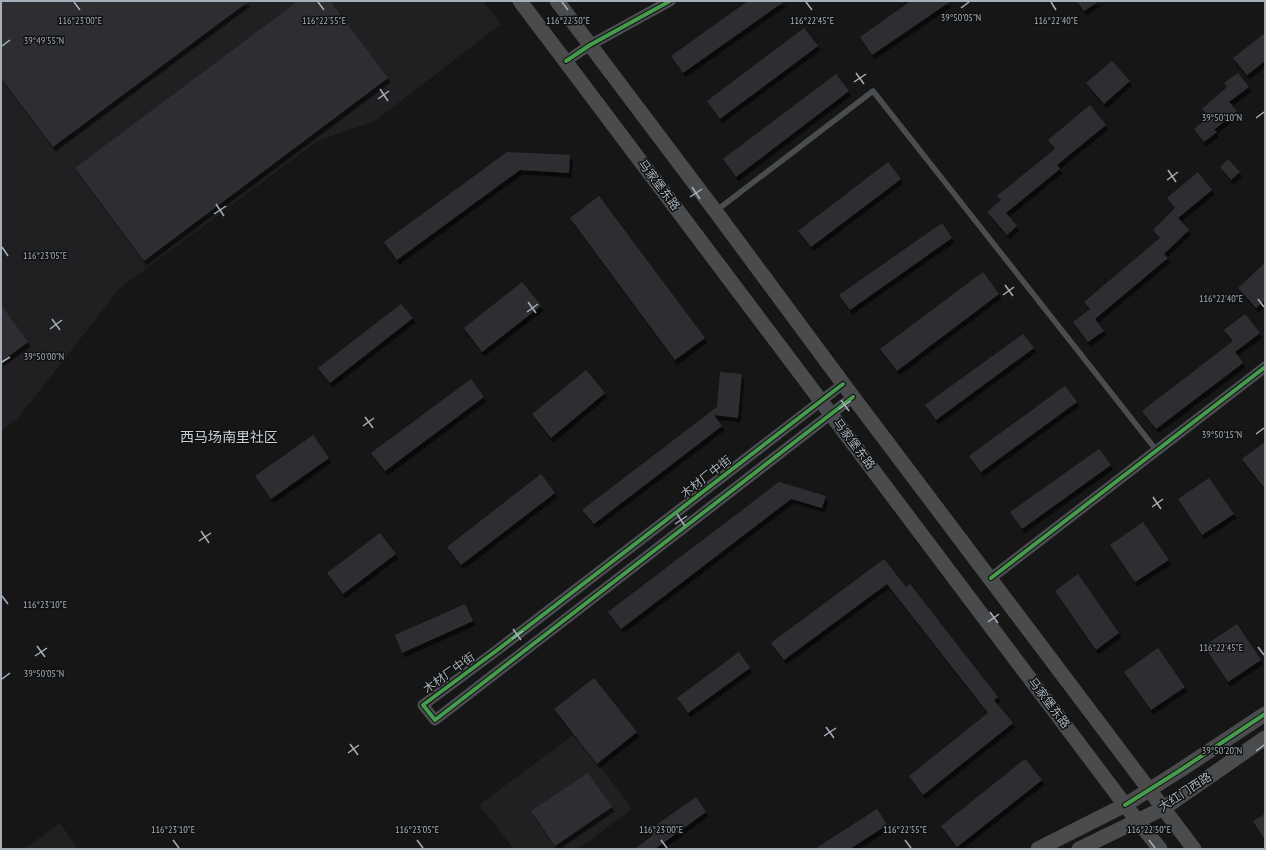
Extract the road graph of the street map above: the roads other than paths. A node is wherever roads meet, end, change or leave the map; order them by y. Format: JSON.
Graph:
{"nodes":[{"id":1,"x":520,"y":1,"type":"edge"},
{"id":2,"x":557,"y":1,"type":"edge"},
{"id":3,"x":670,"y":1,"type":"edge"},
{"id":4,"x":590,"y":45,"type":"junction"},
{"id":5,"x":566,"y":61,"type":"junction"},
{"id":6,"x":716,"y":212,"type":"junction"},
{"id":7,"x":1265,"y":367,"type":"edge"},
{"id":8,"x":843,"y":384,"type":"junction"},
{"id":9,"x":853,"y":397,"type":"junction"},
{"id":10,"x":821,"y":400,"type":"junction"},
{"id":11,"x":832,"y":414,"type":"junction"},
{"id":12,"x":1157,"y":452,"type":"junction"},
{"id":13,"x":991,"y":578,"type":"junction"},
{"id":14,"x":1265,"y":714,"type":"edge"},
{"id":15,"x":1265,"y":738,"type":"edge"},
{"id":16,"x":1149,"y":789,"type":"junction"},
{"id":17,"x":1125,"y":805,"type":"junction"},
{"id":18,"x":1164,"y":808,"type":"junction"},
{"id":19,"x":1137,"y":820,"type":"junction"},
{"id":20,"x":1038,"y":849,"type":"edge"},
{"id":21,"x":1079,"y":849,"type":"edge"},
{"id":22,"x":1160,"y":849,"type":"edge"},
{"id":23,"x":1194,"y":849,"type":"edge"}],
"edges":[{"from":1,"to":5,"type":"main road","name":"马家堡东路"},
{"from":2,"to":4,"type":"main road"},
{"from":3,"to":4,"type":"street"},
{"from":4,"to":5,"type":"street"},
{"from":4,"to":6,"type":"main road"},
{"from":5,"to":10,"type":"main road","name":"马家堡东路"},
{"from":6,"to":8,"type":"main road"},
{"from":6,"to":12,"type":"lane"},
{"from":7,"to":12,"type":"street"},
{"from":8,"to":9,"type":"main road"},
{"from":8,"to":10,"type":"street","name":"木材厂中街"},
{"from":9,"to":11,"type":"street"},
{"from":9,"to":13,"type":"main road"},
{"from":10,"to":11,"type":"main road","name":"马家堡东路"},
{"from":10,"to":11,"type":"street","name":"木材厂中街"},
{"from":11,"to":17,"type":"main road","name":"马家堡东路"},
{"from":12,"to":13,"type":"street"},
{"from":13,"to":16,"type":"main road"},
{"from":14,"to":16,"type":"main road","name":"大红门西路"},
{"from":15,"to":18,"type":"main road","name":"大红门西路"},
{"from":16,"to":17,"type":"main road","name":"大红门西路"},
{"from":16,"to":18,"type":"main road"},
{"from":17,"to":19,"type":"main road","name":"马家堡东路"},
{"from":17,"to":20,"type":"main road","name":"大红门西路"},
{"from":18,"to":19,"type":"main road","name":"大红门西路"},
{"from":18,"to":23,"type":"main road"},
{"from":19,"to":21,"type":"main road","name":"大红门西路"},
{"from":19,"to":22,"type":"main road","name":"马家堡东路"}]}
